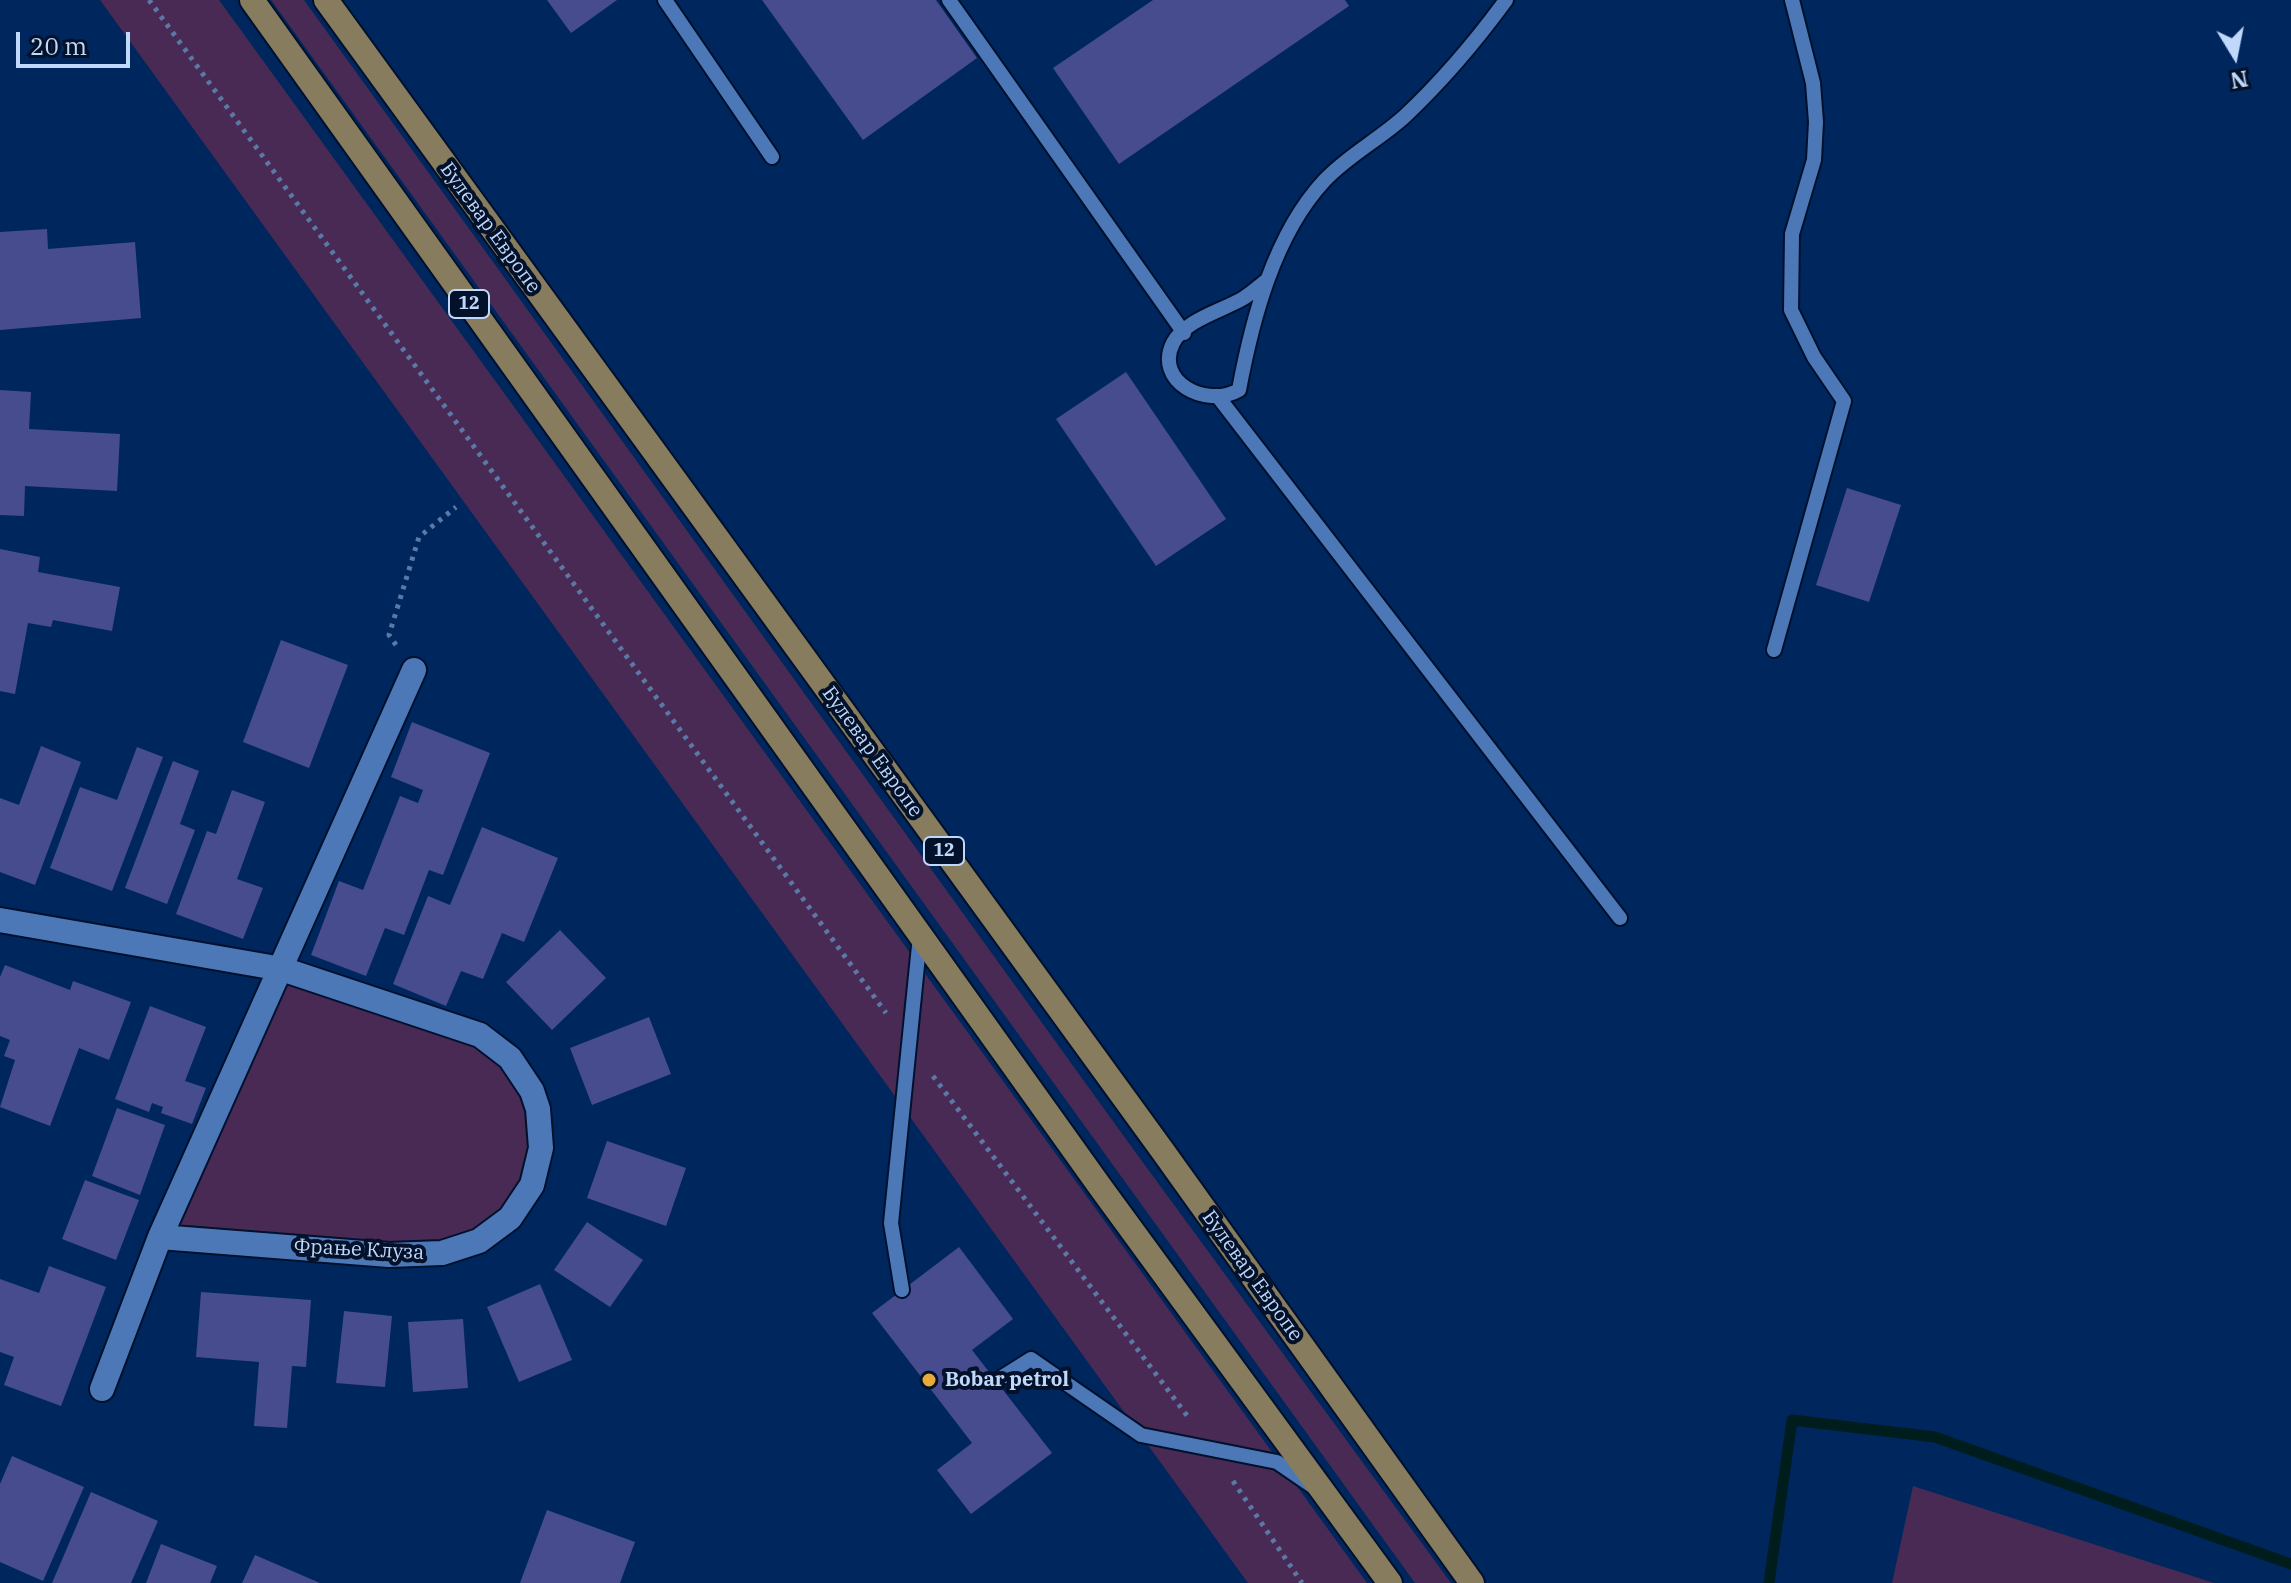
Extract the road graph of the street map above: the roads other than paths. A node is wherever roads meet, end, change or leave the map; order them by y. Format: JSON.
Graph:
{"nodes":[{"id":1,"x":252,"y":0,"type":"edge"},
{"id":2,"x":326,"y":0,"type":"edge"},
{"id":3,"x":665,"y":0,"type":"edge"},
{"id":4,"x":949,"y":0,"type":"edge"},
{"id":5,"x":1506,"y":0,"type":"edge"},
{"id":6,"x":1792,"y":0,"type":"edge"},
{"id":7,"x":772,"y":157,"type":"dead end"},
{"id":8,"x":1267,"y":280,"type":"junction"},
{"id":9,"x":1184,"y":333,"type":"junction"},
{"id":10,"x":1219,"y":398,"type":"junction"},
{"id":11,"x":1774,"y":650,"type":"dead end"},
{"id":12,"x":414,"y":670,"type":"road end"},
{"id":13,"x":1620,"y":918,"type":"dead end"},
{"id":14,"x":0,"y":920,"type":"edge"},
{"id":15,"x":920,"y":936,"type":"junction"},
{"id":16,"x":282,"y":969,"type":"junction"},
{"id":17,"x":160,"y":1237,"type":"junction"},
{"id":18,"x":902,"y":1290,"type":"dead end"},
{"id":19,"x":996,"y":1381,"type":"dead end"},
{"id":20,"x":102,"y":1389,"type":"dead end"},
{"id":21,"x":1326,"y":1495,"type":"junction"},
{"id":22,"x":1390,"y":1583,"type":"edge"},
{"id":23,"x":1472,"y":1583,"type":"edge"}],
"edges":[{"from":1,"to":15,"type":"main road","number":"12"},
{"from":2,"to":23,"type":"main road","name":"Булевар Европе","number":"12"},
{"from":3,"to":7,"type":"lane"},
{"from":4,"to":9,"type":"lane"},
{"from":5,"to":8,"type":"lane"},
{"from":6,"to":11,"type":"lane"},
{"from":8,"to":9,"type":"lane"},
{"from":8,"to":10,"type":"lane"},
{"from":9,"to":10,"type":"lane"},
{"from":10,"to":13,"type":"lane"},
{"from":12,"to":16,"type":"street"},
{"from":14,"to":16,"type":"street","name":"Фрање Клуза"},
{"from":15,"to":18,"type":"lane"},
{"from":15,"to":21,"type":"main road","number":"12"},
{"from":16,"to":17,"type":"street"},
{"from":16,"to":17,"type":"street","name":"Фрање Клуза"},
{"from":17,"to":20,"type":"street"},
{"from":19,"to":21,"type":"lane"},
{"from":21,"to":22,"type":"main road","number":"12"}]}
